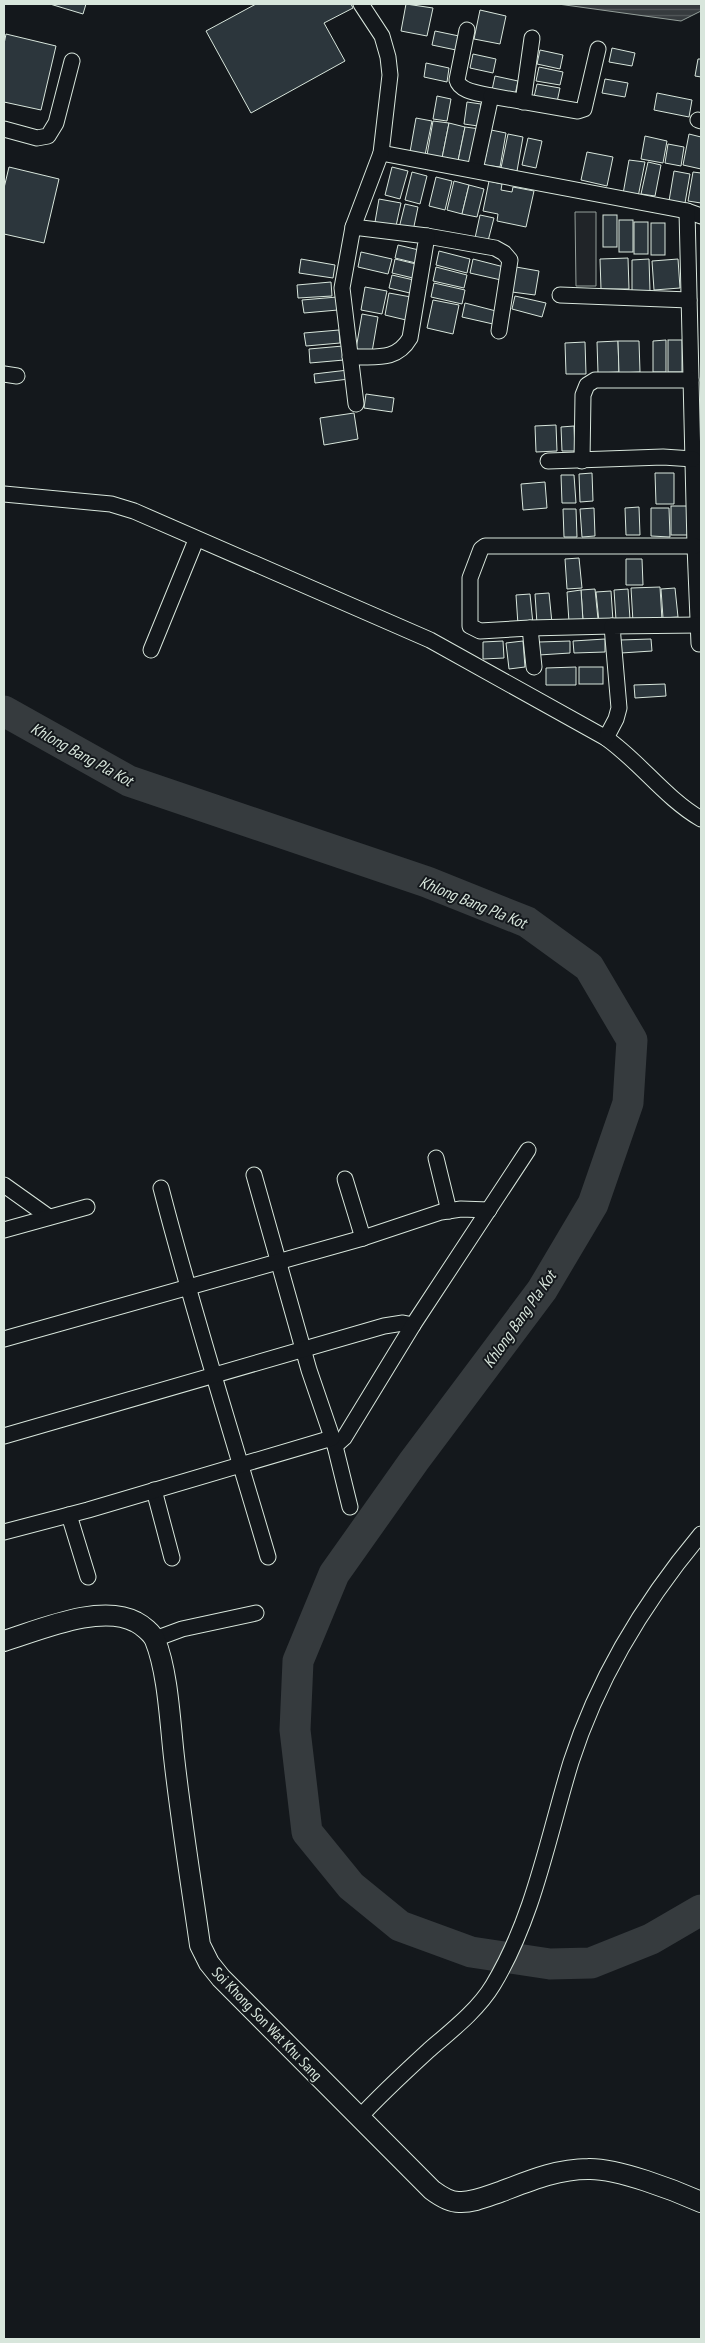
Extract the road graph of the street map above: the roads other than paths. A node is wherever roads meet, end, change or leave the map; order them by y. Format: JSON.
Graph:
{"nodes":[{"id":1,"x":361,"y":4,"type":"edge"},
{"id":2,"x":467,"y":30,"type":"dead end"},
{"id":3,"x":532,"y":38,"type":"dead end"},
{"id":4,"x":598,"y":49,"type":"dead end"},
{"id":5,"x":72,"y":61,"type":"dead end"},
{"id":6,"x":491,"y":96,"type":"junction"},
{"id":7,"x":523,"y":102,"type":"junction"},
{"id":8,"x":4,"y":129,"type":"edge"},
{"id":9,"x":381,"y":153,"type":"junction"},
{"id":10,"x":475,"y":170,"type":"junction"},
{"id":11,"x":694,"y":213,"type":"edge"},
{"id":12,"x":353,"y":227,"type":"junction"},
{"id":13,"x":427,"y":236,"type":"junction"},
{"id":14,"x":560,"y":295,"type":"dead end"},
{"id":15,"x":689,"y":300,"type":"junction"},
{"id":16,"x":499,"y":331,"type":"dead end"},
{"id":17,"x":350,"y":357,"type":"junction"},
{"id":18,"x":691,"y":380,"type":"junction"},
{"id":19,"x":356,"y":404,"type":"dead end"},
{"id":20,"x":693,"y":459,"type":"junction"},
{"id":21,"x":582,"y":461,"type":"junction"},
{"id":22,"x":548,"y":462,"type":"dead end"},
{"id":23,"x":4,"y":494,"type":"edge"},
{"id":24,"x":196,"y":540,"type":"junction"},
{"id":25,"x":695,"y":546,"type":"junction"},
{"id":26,"x":612,"y":626,"type":"junction"},
{"id":27,"x":699,"y":626,"type":"junction"},
{"id":28,"x":530,"y":628,"type":"junction"},
{"id":29,"x":699,"y":644,"type":"dead end"},
{"id":30,"x":151,"y":650,"type":"dead end"},
{"id":31,"x":534,"y":667,"type":"dead end"},
{"id":32,"x":606,"y":738,"type":"junction"},
{"id":33,"x":701,"y":819,"type":"edge"},
{"id":34,"x":528,"y":1150,"type":"dead end"},
{"id":35,"x":436,"y":1158,"type":"dead end"},
{"id":36,"x":254,"y":1174,"type":"dead end"},
{"id":37,"x":346,"y":1179,"type":"dead end"},
{"id":38,"x":4,"y":1185,"type":"edge"},
{"id":39,"x":161,"y":1188,"type":"dead end"},
{"id":40,"x":86,"y":1207,"type":"dead end"},
{"id":41,"x":489,"y":1210,"type":"junction"},
{"id":42,"x":449,"y":1211,"type":"junction"},
{"id":43,"x":49,"y":1217,"type":"junction"},
{"id":44,"x":4,"y":1230,"type":"edge"},
{"id":45,"x":363,"y":1238,"type":"junction"},
{"id":46,"x":278,"y":1261,"type":"junction"},
{"id":47,"x":186,"y":1287,"type":"junction"},
{"id":48,"x":413,"y":1325,"type":"junction"},
{"id":49,"x":4,"y":1340,"type":"edge"},
{"id":50,"x":304,"y":1349,"type":"junction"},
{"id":51,"x":214,"y":1374,"type":"junction"},
{"id":52,"x":4,"y":1436,"type":"edge"},
{"id":53,"x":333,"y":1442,"type":"junction"},
{"id":54,"x":241,"y":1463,"type":"junction"},
{"id":55,"x":154,"y":1490,"type":"junction"},
{"id":56,"x":350,"y":1507,"type":"dead end"},
{"id":57,"x":69,"y":1515,"type":"junction"},
{"id":58,"x":4,"y":1532,"type":"edge"},
{"id":59,"x":701,"y":1534,"type":"edge"},
{"id":60,"x":268,"y":1557,"type":"dead end"},
{"id":61,"x":172,"y":1558,"type":"dead end"},
{"id":62,"x":88,"y":1577,"type":"dead end"},
{"id":63,"x":256,"y":1612,"type":"dead end"},
{"id":64,"x":155,"y":1639,"type":"junction"},
{"id":65,"x":4,"y":1641,"type":"edge"},
{"id":66,"x":359,"y":2118,"type":"junction"},
{"id":67,"x":701,"y":2202,"type":"edge"}],
"edges":[{"from":1,"to":9,"type":"street"},
{"from":2,"to":6,"type":"street"},
{"from":3,"to":7,"type":"street"},
{"from":4,"to":7,"type":"street"},
{"from":5,"to":8,"type":"street"},
{"from":6,"to":7,"type":"street"},
{"from":6,"to":10,"type":"street"},
{"from":9,"to":10,"type":"street"},
{"from":9,"to":12,"type":"street"},
{"from":10,"to":11,"type":"street"},
{"from":11,"to":15,"type":"street"},
{"from":12,"to":13,"type":"street"},
{"from":12,"to":17,"type":"street"},
{"from":13,"to":16,"type":"street"},
{"from":13,"to":17,"type":"street"},
{"from":14,"to":15,"type":"street"},
{"from":15,"to":18,"type":"street"},
{"from":17,"to":19,"type":"street"},
{"from":18,"to":20,"type":"street"},
{"from":18,"to":21,"type":"street"},
{"from":20,"to":21,"type":"street"},
{"from":20,"to":25,"type":"street"},
{"from":21,"to":22,"type":"street"},
{"from":23,"to":24,"type":"street"},
{"from":24,"to":30,"type":"street"},
{"from":24,"to":32,"type":"street"},
{"from":25,"to":27,"type":"street"},
{"from":25,"to":28,"type":"street"},
{"from":26,"to":27,"type":"street"},
{"from":26,"to":28,"type":"street"},
{"from":26,"to":32,"type":"street"},
{"from":27,"to":29,"type":"street"},
{"from":28,"to":31,"type":"street"},
{"from":32,"to":33,"type":"street"},
{"from":34,"to":41,"type":"street"},
{"from":35,"to":42,"type":"street"},
{"from":36,"to":46,"type":"street"},
{"from":37,"to":45,"type":"street"},
{"from":38,"to":43,"type":"street"},
{"from":39,"to":47,"type":"street"},
{"from":40,"to":43,"type":"street"},
{"from":41,"to":42,"type":"street"},
{"from":41,"to":48,"type":"street"},
{"from":42,"to":45,"type":"street"},
{"from":43,"to":44,"type":"street"},
{"from":45,"to":46,"type":"street"},
{"from":46,"to":47,"type":"street"},
{"from":46,"to":50,"type":"street"},
{"from":47,"to":49,"type":"street"},
{"from":47,"to":51,"type":"street"},
{"from":48,"to":50,"type":"street"},
{"from":48,"to":53,"type":"street"},
{"from":50,"to":51,"type":"street"},
{"from":50,"to":53,"type":"street"},
{"from":51,"to":52,"type":"street"},
{"from":51,"to":54,"type":"street"},
{"from":53,"to":54,"type":"street"},
{"from":53,"to":56,"type":"street"},
{"from":54,"to":55,"type":"street"},
{"from":54,"to":60,"type":"street"},
{"from":55,"to":57,"type":"street"},
{"from":55,"to":61,"type":"street"},
{"from":57,"to":58,"type":"street"},
{"from":57,"to":62,"type":"street"},
{"from":59,"to":66,"type":"street"},
{"from":63,"to":64,"type":"street"},
{"from":64,"to":65,"type":"street"},
{"from":64,"to":66,"type":"street","name":"Soi Khong Son Wat Khu Sang"},
{"from":66,"to":67,"type":"street","name":"Soi Khong Son Wat Khu Sang"}]}
